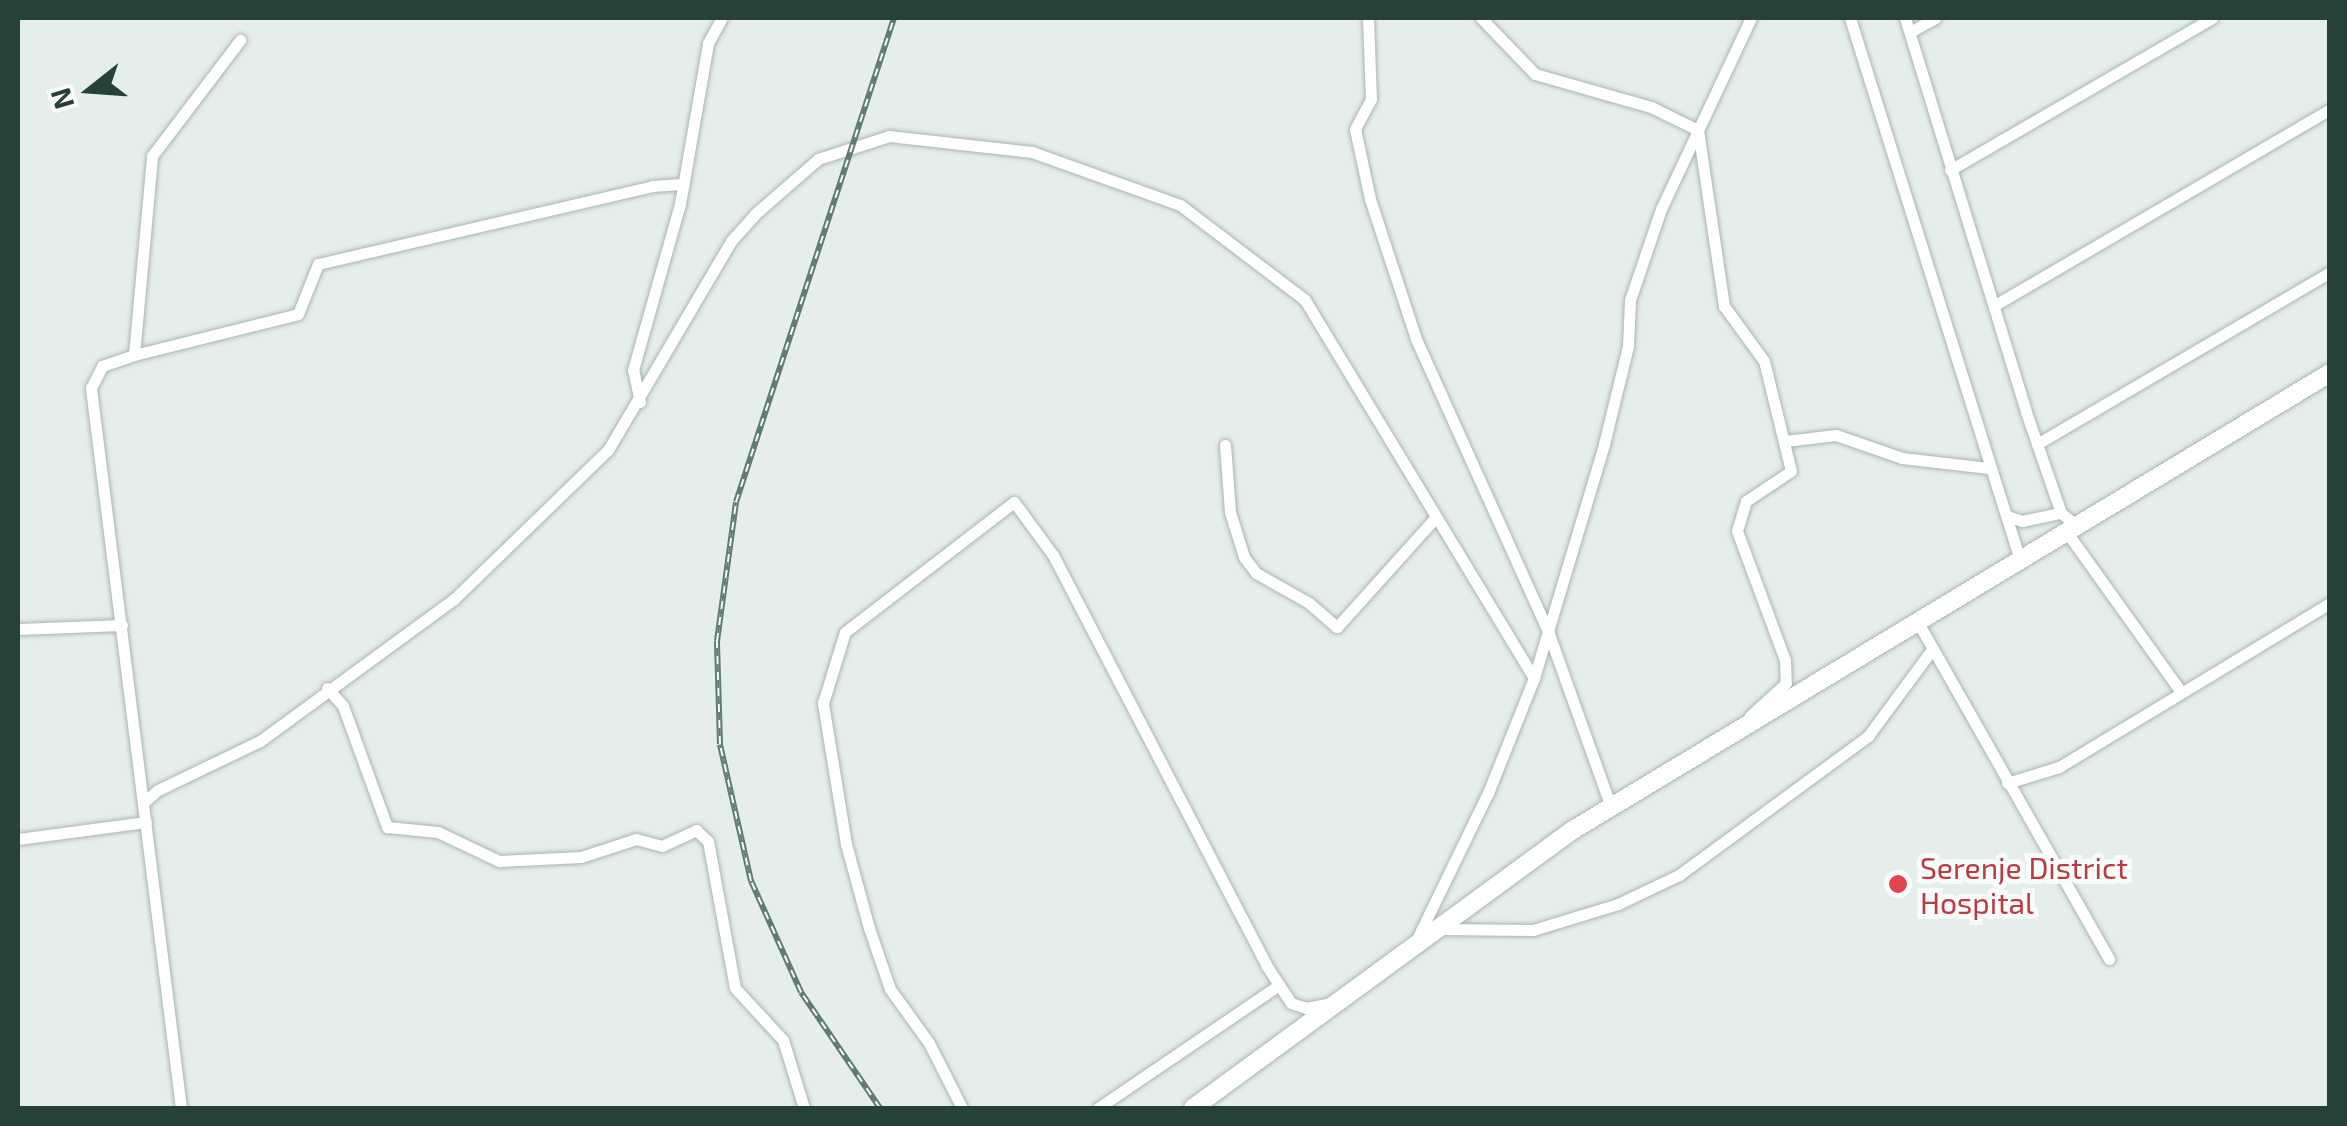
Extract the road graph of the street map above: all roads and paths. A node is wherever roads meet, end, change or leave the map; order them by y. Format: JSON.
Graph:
{"nodes":[{"id":1,"x":722,"y":18,"type":"edge"},
{"id":2,"x":1368,"y":18,"type":"edge"},
{"id":3,"x":1481,"y":18,"type":"edge"},
{"id":4,"x":1751,"y":18,"type":"edge"},
{"id":5,"x":1850,"y":18,"type":"edge"},
{"id":6,"x":1905,"y":18,"type":"edge"},
{"id":7,"x":1935,"y":18,"type":"edge"},
{"id":8,"x":2212,"y":18,"type":"edge"},
{"id":9,"x":1910,"y":32,"type":"junction"},
{"id":10,"x":240,"y":40,"type":"dead end"},
{"id":11,"x":2330,"y":109,"type":"edge"},
{"id":12,"x":1698,"y":130,"type":"junction"},
{"id":13,"x":1950,"y":170,"type":"junction"},
{"id":14,"x":684,"y":184,"type":"junction"},
{"id":15,"x":2330,"y":272,"type":"edge"},
{"id":16,"x":1995,"y":305,"type":"junction"},
{"id":17,"x":134,"y":355,"type":"junction"},
{"id":18,"x":2330,"y":373,"type":"edge"},
{"id":19,"x":640,"y":402,"type":"junction"},
{"id":20,"x":1786,"y":441,"type":"junction"},
{"id":21,"x":1224,"y":444,"type":"dead end"},
{"id":22,"x":2037,"y":444,"type":"junction"},
{"id":23,"x":1988,"y":468,"type":"junction"},
{"id":24,"x":2061,"y":512,"type":"junction"},
{"id":25,"x":2006,"y":516,"type":"junction"},
{"id":26,"x":1436,"y":517,"type":"junction"},
{"id":27,"x":2073,"y":530,"type":"junction"},
{"id":28,"x":2020,"y":560,"type":"junction"},
{"id":29,"x":2330,"y":603,"type":"edge"},
{"id":30,"x":1916,"y":618,"type":"junction"},
{"id":31,"x":122,"y":626,"type":"junction"},
{"id":32,"x":18,"y":628,"type":"edge"},
{"id":33,"x":1550,"y":634,"type":"junction"},
{"id":34,"x":1931,"y":651,"type":"junction"},
{"id":35,"x":1534,"y":678,"type":"junction"},
{"id":36,"x":327,"y":688,"type":"junction"},
{"id":37,"x":2181,"y":692,"type":"junction"},
{"id":38,"x":1728,"y":735,"type":"junction"},
{"id":39,"x":2008,"y":783,"type":"junction"},
{"id":40,"x":144,"y":802,"type":"junction"},
{"id":41,"x":1611,"y":807,"type":"junction"},
{"id":42,"x":146,"y":822,"type":"junction"},
{"id":43,"x":18,"y":839,"type":"edge"},
{"id":44,"x":1432,"y":929,"type":"junction"},
{"id":45,"x":1416,"y":941,"type":"junction"},
{"id":46,"x":2109,"y":959,"type":"dead end"},
{"id":47,"x":1279,"y":985,"type":"junction"},
{"id":48,"x":1340,"y":1001,"type":"junction"},
{"id":49,"x":181,"y":1108,"type":"edge"},
{"id":50,"x":804,"y":1108,"type":"edge"},
{"id":51,"x":962,"y":1108,"type":"edge"},
{"id":52,"x":1098,"y":1108,"type":"edge"},
{"id":53,"x":1192,"y":1108,"type":"edge"}],
"edges":[{"from":1,"to":14,"type":"street"},
{"from":2,"to":33,"type":"street"},
{"from":3,"to":12,"type":"street"},
{"from":4,"to":12,"type":"street"},
{"from":5,"to":23,"type":"street"},
{"from":6,"to":9,"type":"street"},
{"from":7,"to":9,"type":"street"},
{"from":8,"to":13,"type":"street"},
{"from":9,"to":13,"type":"street"},
{"from":10,"to":17,"type":"street"},
{"from":11,"to":16,"type":"street"},
{"from":12,"to":20,"type":"street"},
{"from":12,"to":33,"type":"street"},
{"from":13,"to":16,"type":"street"},
{"from":14,"to":17,"type":"street"},
{"from":14,"to":19,"type":"street"},
{"from":15,"to":22,"type":"street"},
{"from":16,"to":22,"type":"street"},
{"from":17,"to":31,"type":"street"},
{"from":18,"to":27,"type":"main road"},
{"from":19,"to":26,"type":"street"},
{"from":19,"to":36,"type":"street"},
{"from":20,"to":23,"type":"street"},
{"from":20,"to":38,"type":"street"},
{"from":21,"to":26,"type":"street"},
{"from":22,"to":24,"type":"street"},
{"from":23,"to":25,"type":"street"},
{"from":24,"to":25,"type":"street"},
{"from":24,"to":27,"type":"street"},
{"from":25,"to":28,"type":"street"},
{"from":26,"to":35,"type":"street"},
{"from":27,"to":28,"type":"main road"},
{"from":27,"to":37,"type":"street"},
{"from":28,"to":30,"type":"main road"},
{"from":29,"to":37,"type":"street"},
{"from":30,"to":34,"type":"street"},
{"from":30,"to":38,"type":"main road"},
{"from":31,"to":32,"type":"street"},
{"from":31,"to":40,"type":"street"},
{"from":33,"to":35,"type":"street"},
{"from":33,"to":41,"type":"street"},
{"from":34,"to":39,"type":"street"},
{"from":34,"to":44,"type":"street"},
{"from":35,"to":45,"type":"street"},
{"from":36,"to":40,"type":"street"},
{"from":36,"to":50,"type":"street"},
{"from":37,"to":39,"type":"street"},
{"from":38,"to":41,"type":"main road"},
{"from":39,"to":46,"type":"street"},
{"from":40,"to":42,"type":"street"},
{"from":41,"to":44,"type":"main road"},
{"from":42,"to":43,"type":"street"},
{"from":42,"to":49,"type":"street"},
{"from":44,"to":45,"type":"main road"},
{"from":45,"to":48,"type":"main road"},
{"from":47,"to":48,"type":"street"},
{"from":47,"to":51,"type":"street"},
{"from":47,"to":52,"type":"street"},
{"from":48,"to":53,"type":"main road"}]}
